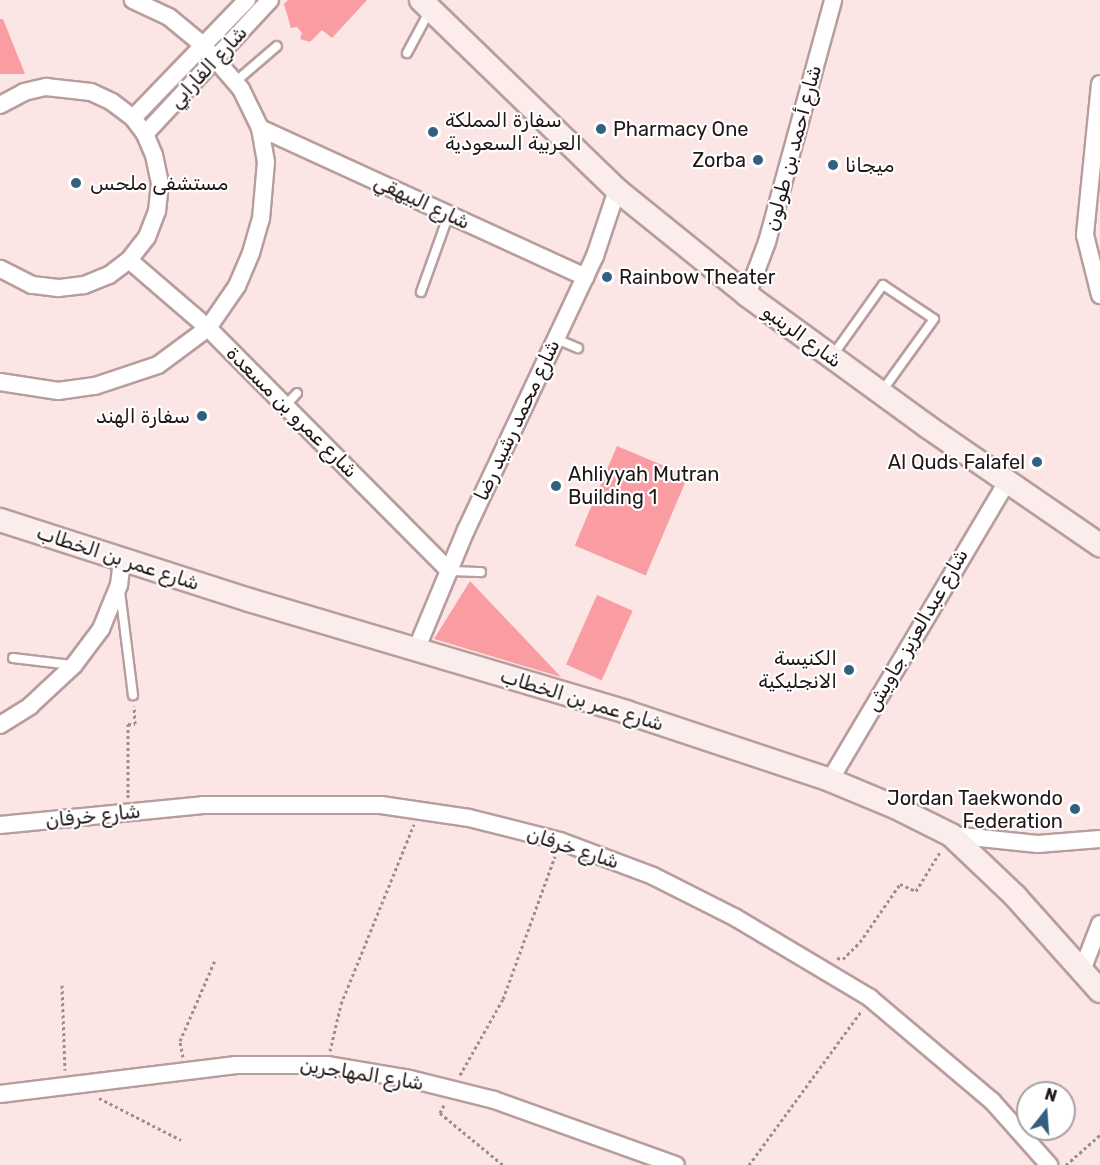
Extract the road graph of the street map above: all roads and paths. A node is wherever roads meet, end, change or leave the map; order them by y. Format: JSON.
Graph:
{"nodes":[{"id":1,"x":133,"y":0,"type":"edge"},
{"id":2,"x":247,"y":0,"type":"edge"},
{"id":3,"x":270,"y":0,"type":"edge"},
{"id":4,"x":833,"y":0,"type":"edge"},
{"id":5,"x":426,"y":4,"type":"edge"},
{"id":6,"x":202,"y":45,"type":"junction"},
{"id":7,"x":278,"y":46,"type":"dead end"},
{"id":8,"x":407,"y":53,"type":"dead end"},
{"id":9,"x":215,"y":60,"type":"junction"},
{"id":10,"x":235,"y":82,"type":"junction"},
{"id":11,"x":1100,"y":84,"type":"edge"},
{"id":12,"x":0,"y":105,"type":"edge"},
{"id":13,"x":133,"y":118,"type":"junction"},
{"id":14,"x":260,"y":128,"type":"junction"},
{"id":15,"x":145,"y":134,"type":"junction"},
{"id":16,"x":617,"y":190,"type":"junction"},
{"id":17,"x":449,"y":214,"type":"junction"},
{"id":18,"x":129,"y":260,"type":"junction"},
{"id":19,"x":0,"y":268,"type":"edge"},
{"id":20,"x":585,"y":276,"type":"junction"},
{"id":21,"x":421,"y":291,"type":"dead end"},
{"id":22,"x":747,"y":295,"type":"junction"},
{"id":23,"x":1100,"y":295,"type":"edge"},
{"id":24,"x":208,"y":328,"type":"junction"},
{"id":25,"x":554,"y":338,"type":"junction"},
{"id":26,"x":578,"y":348,"type":"dead end"},
{"id":27,"x":831,"y":358,"type":"junction"},
{"id":28,"x":0,"y":382,"type":"edge"},
{"id":29,"x":881,"y":393,"type":"junction"},
{"id":30,"x":1006,"y":482,"type":"junction"},
{"id":31,"x":0,"y":520,"type":"edge"},
{"id":32,"x":1100,"y":545,"type":"edge"},
{"id":33,"x":122,"y":559,"type":"junction"},
{"id":34,"x":448,"y":571,"type":"junction"},
{"id":35,"x":482,"y":572,"type":"dead end"},
{"id":36,"x":119,"y":585,"type":"junction"},
{"id":37,"x":416,"y":650,"type":"junction"},
{"id":38,"x":13,"y":658,"type":"dead end"},
{"id":39,"x":74,"y":665,"type":"junction"},
{"id":40,"x":133,"y":695,"type":"joint"},
{"id":41,"x":0,"y":725,"type":"edge"},
{"id":42,"x":830,"y":780,"type":"junction"},
{"id":43,"x":420,"y":810,"type":"junction"},
{"id":44,"x":128,"y":812,"type":"junction"},
{"id":45,"x":0,"y":825,"type":"edge"},
{"id":46,"x":951,"y":835,"type":"junction"},
{"id":47,"x":1100,"y":839,"type":"edge"},
{"id":48,"x":560,"y":842,"type":"junction"},
{"id":49,"x":1100,"y":924,"type":"edge"},
{"id":50,"x":216,"y":958,"type":"dead end"},
{"id":51,"x":811,"y":961,"type":"junction"},
{"id":52,"x":1083,"y":968,"type":"junction"},
{"id":53,"x":62,"y":985,"type":"dead end"},
{"id":54,"x":1100,"y":991,"type":"edge"},
{"id":55,"x":870,"y":999,"type":"junction"},
{"id":56,"x":327,"y":1065,"type":"junction"},
{"id":57,"x":186,"y":1070,"type":"junction"},
{"id":58,"x":70,"y":1086,"type":"junction"},
{"id":59,"x":453,"y":1089,"type":"junction"},
{"id":60,"x":0,"y":1094,"type":"edge"},
{"id":61,"x":1100,"y":1135,"type":"edge"},
{"id":62,"x":181,"y":1140,"type":"dead end"},
{"id":63,"x":503,"y":1165,"type":"edge"},
{"id":64,"x":676,"y":1165,"type":"edge"},
{"id":65,"x":749,"y":1165,"type":"edge"},
{"id":66,"x":1049,"y":1165,"type":"edge"},
{"id":67,"x":1066,"y":1165,"type":"edge"}],
"edges":[{"from":1,"to":6,"type":"street"},
{"from":2,"to":6,"type":"street","name":"شارع الفارابي"},
{"from":3,"to":9,"type":"street","name":"شارع الفارابي"},
{"from":4,"to":22,"type":"street","name":"شارع أحمد بن طولون"},
{"from":5,"to":8,"type":"lane"},
{"from":5,"to":16,"type":"street","name":"شارع الرينبو"},
{"from":6,"to":9,"type":"street"},
{"from":6,"to":13,"type":"street","name":"شارع الفارابي"},
{"from":7,"to":10,"type":"lane"},
{"from":9,"to":10,"type":"street"},
{"from":9,"to":15,"type":"street","name":"شارع الفارابي"},
{"from":10,"to":14,"type":"street"},
{"from":11,"to":23,"type":"street"},
{"from":12,"to":13,"type":"street"},
{"from":13,"to":15,"type":"street"},
{"from":14,"to":17,"type":"street","name":"شارع البيهقي"},
{"from":14,"to":24,"type":"street"},
{"from":15,"to":18,"type":"street"},
{"from":16,"to":20,"type":"street","name":"شارع محمد رشيد رضا"},
{"from":16,"to":22,"type":"street","name":"شارع الرينبو"},
{"from":17,"to":20,"type":"street","name":"شارع البيهقي"},
{"from":17,"to":21,"type":"lane"},
{"from":18,"to":19,"type":"street"},
{"from":18,"to":24,"type":"street","name":"شارع عمرو بن مسعدة"},
{"from":20,"to":25,"type":"street","name":"شارع محمد رشيد رضا"},
{"from":22,"to":27,"type":"street","name":"شارع الرينبو"},
{"from":24,"to":28,"type":"street"},
{"from":24,"to":34,"type":"street","name":"شارع عمرو بن مسعدة"},
{"from":25,"to":26,"type":"lane"},
{"from":25,"to":34,"type":"street","name":"شارع محمد رشيد رضا"},
{"from":27,"to":29,"type":"street","name":"شارع الرينبو"},
{"from":27,"to":29,"type":"lane"},
{"from":29,"to":30,"type":"street","name":"شارع الرينبو"},
{"from":30,"to":32,"type":"street","name":"شارع الرينبو"},
{"from":30,"to":42,"type":"street","name":"شارع عبدالعزيز جاويش"},
{"from":31,"to":33,"type":"street","name":"شارع عمر بن الخطاب"},
{"from":33,"to":36,"type":"street"},
{"from":33,"to":37,"type":"street","name":"شارع عمر بن الخطاب"},
{"from":34,"to":35,"type":"lane"},
{"from":34,"to":37,"type":"street","name":"شارع محمد رشيد رضا"},
{"from":36,"to":39,"type":"street"},
{"from":36,"to":40,"type":"lane"},
{"from":37,"to":42,"type":"street","name":"شارع عمر بن الخطاب"},
{"from":38,"to":39,"type":"lane"},
{"from":39,"to":41,"type":"street"},
{"from":40,"to":44,"type":"path"},
{"from":42,"to":46,"type":"street","name":"شارع عمر بن الخطاب"},
{"from":43,"to":44,"type":"street","name":"شارع خرفان"},
{"from":43,"to":48,"type":"street","name":"شارع خرفان"},
{"from":43,"to":56,"type":"path"},
{"from":44,"to":45,"type":"street","name":"شارع خرفان"},
{"from":46,"to":47,"type":"street"},
{"from":46,"to":51,"type":"path"},
{"from":46,"to":52,"type":"street","name":"شارع عمر بن الخطاب"},
{"from":48,"to":51,"type":"street","name":"شارع خرفان"},
{"from":48,"to":59,"type":"path"},
{"from":49,"to":52,"type":"street"},
{"from":50,"to":57,"type":"path"},
{"from":51,"to":55,"type":"street","name":"شارع خرفان"},
{"from":52,"to":54,"type":"street","name":"شارع عمر بن الخطاب"},
{"from":53,"to":58,"type":"path"},
{"from":55,"to":65,"type":"path"},
{"from":55,"to":66,"type":"street","name":"شارع خرفان"},
{"from":56,"to":57,"type":"street","name":"شارع المهاجرين"},
{"from":56,"to":59,"type":"street","name":"شارع المهاجرين"},
{"from":57,"to":58,"type":"street","name":"شارع المهاجرين"},
{"from":58,"to":60,"type":"street","name":"شارع المهاجرين"},
{"from":58,"to":62,"type":"path"},
{"from":59,"to":63,"type":"path"},
{"from":59,"to":64,"type":"street","name":"شارع المهاجرين"},
{"from":61,"to":67,"type":"path"}]}
